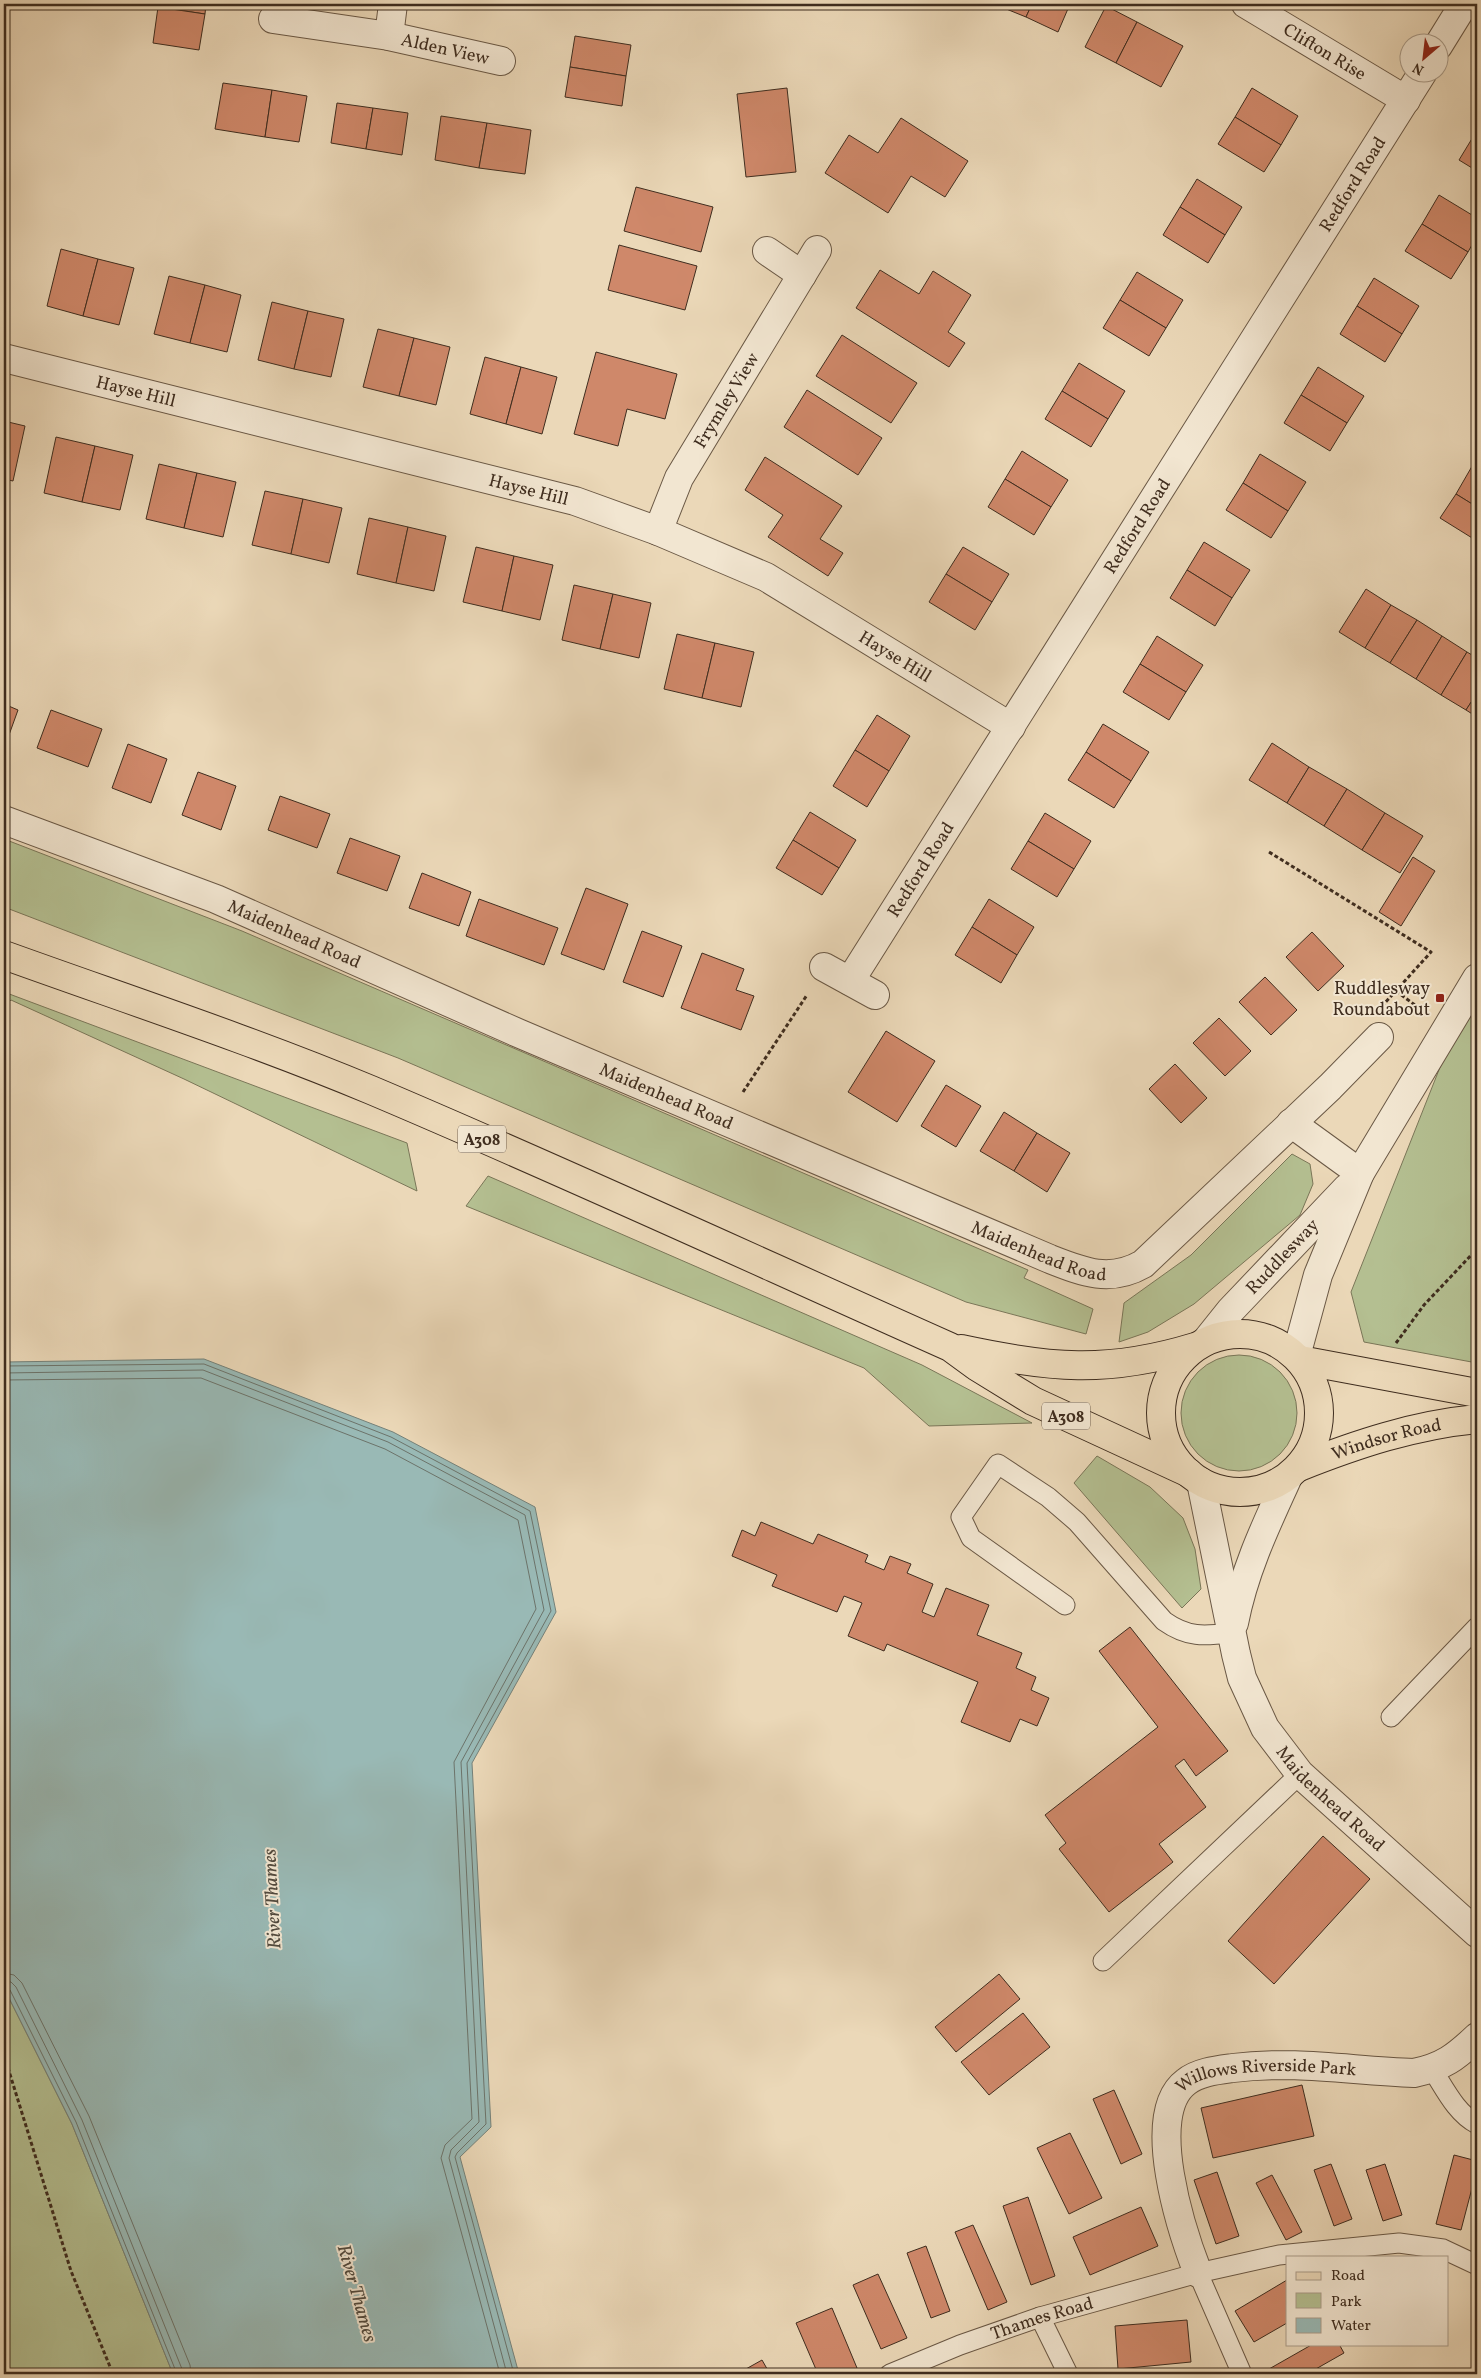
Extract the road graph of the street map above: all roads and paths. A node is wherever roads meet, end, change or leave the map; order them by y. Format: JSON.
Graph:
{"nodes":[{"id":1,"x":393,"y":4,"type":"edge"},
{"id":2,"x":1246,"y":4,"type":"edge"},
{"id":3,"x":1464,"y":4,"type":"edge"},
{"id":4,"x":273,"y":19,"type":"dead end"},
{"id":5,"x":1447,"y":32,"type":"edge"},
{"id":6,"x":389,"y":36,"type":"junction"},
{"id":7,"x":501,"y":61,"type":"dead end"},
{"id":8,"x":1417,"y":82,"type":"edge"},
{"id":9,"x":1406,"y":100,"type":"junction"},
{"id":10,"x":817,"y":250,"type":"dead end"},
{"id":11,"x":767,"y":251,"type":"dead end"},
{"id":12,"x":802,"y":275,"type":"junction"},
{"id":13,"x":4,"y":358,"type":"edge"},
{"id":14,"x":658,"y":531,"type":"junction"},
{"id":15,"x":1011,"y":727,"type":"junction"},
{"id":16,"x":4,"y":820,"type":"edge"},
{"id":17,"x":1269,"y":852,"type":"dead end"},
{"id":18,"x":4,"y":955,"type":"edge"},
{"id":19,"x":824,"y":967,"type":"joint"},
{"id":20,"x":1477,"y":978,"type":"edge"},
{"id":21,"x":850,"y":982,"type":"junction"},
{"id":22,"x":875,"y":995,"type":"dead end"},
{"id":23,"x":1380,"y":1037,"type":"joint"},
{"id":24,"x":725,"y":1121,"type":"junction"},
{"id":25,"x":1291,"y":1124,"type":"junction"},
{"id":26,"x":1360,"y":1173,"type":"junction"},
{"id":27,"x":1200,"y":1344,"type":"junction"},
{"id":28,"x":950,"y":1347,"type":"junction"},
{"id":29,"x":1298,"y":1358,"type":"junction"},
{"id":30,"x":1477,"y":1393,"type":"edge"},
{"id":31,"x":1477,"y":1419,"type":"edge"},
{"id":32,"x":1293,"y":1472,"type":"junction"},
{"id":33,"x":1195,"y":1478,"type":"junction"},
{"id":34,"x":1065,"y":1606,"type":"dead end"},
{"id":35,"x":1477,"y":1627,"type":"edge"},
{"id":36,"x":1232,"y":1633,"type":"junction"},
{"id":37,"x":1391,"y":1717,"type":"dead end"},
{"id":38,"x":1300,"y":1774,"type":"junction"},
{"id":39,"x":1473,"y":1922,"type":"edge"},
{"id":40,"x":1103,"y":1961,"type":"dead end"},
{"id":41,"x":1477,"y":2037,"type":"edge"},
{"id":42,"x":4,"y":2055,"type":"edge"},
{"id":43,"x":1432,"y":2070,"type":"junction"},
{"id":44,"x":1477,"y":2124,"type":"edge"},
{"id":45,"x":1477,"y":2265,"type":"edge"},
{"id":46,"x":1198,"y":2273,"type":"junction"},
{"id":47,"x":1040,"y":2317,"type":"junction"},
{"id":48,"x":114,"y":2374,"type":"edge"},
{"id":49,"x":890,"y":2374,"type":"edge"},
{"id":50,"x":1068,"y":2374,"type":"edge"},
{"id":51,"x":1242,"y":2374,"type":"edge"}],
"edges":[{"from":1,"to":6,"type":"street","name":"Alden View"},
{"from":2,"to":9,"type":"street","name":"Clifton Rise"},
{"from":3,"to":5,"type":"street"},
{"from":4,"to":6,"type":"street","name":"Alden View"},
{"from":6,"to":7,"type":"street","name":"Alden View"},
{"from":8,"to":9,"type":"street","name":"Redford Road"},
{"from":9,"to":15,"type":"street","name":"Redford Road"},
{"from":10,"to":12,"type":"street","name":"Frymley View"},
{"from":11,"to":12,"type":"street"},
{"from":12,"to":14,"type":"street","name":"Frymley View"},
{"from":13,"to":14,"type":"street","name":"Hayse Hill"},
{"from":14,"to":15,"type":"street","name":"Hayse Hill"},
{"from":15,"to":21,"type":"street","name":"Redford Road"},
{"from":16,"to":24,"type":"street","name":"Maidenhead Road"},
{"from":17,"to":23,"type":"path"},
{"from":18,"to":28,"type":"main road","number":"A308"},
{"from":19,"to":21,"type":"street"},
{"from":19,"to":24,"type":"path"},
{"from":20,"to":26,"type":"street","name":"Ruddlesway"},
{"from":21,"to":22,"type":"street"},
{"from":23,"to":25,"type":"street","name":"Maidenhead Road"},
{"from":24,"to":25,"type":"street","name":"Maidenhead Road"},
{"from":25,"to":26,"type":"street"},
{"from":26,"to":27,"type":"street","name":"Ruddlesway"},
{"from":26,"to":29,"type":"street","name":"Ruddlesway"},
{"from":27,"to":28,"type":"main road","number":"A308"},
{"from":27,"to":29,"type":"main road"},
{"from":27,"to":33,"type":"main road"},
{"from":28,"to":33,"type":"main road","number":"A308"},
{"from":29,"to":30,"type":"main road"},
{"from":29,"to":32,"type":"main road"},
{"from":31,"to":32,"type":"main road","name":"Windsor Road"},
{"from":32,"to":33,"type":"main road"},
{"from":32,"to":36,"type":"street"},
{"from":33,"to":36,"type":"street","name":"Maidenhead Road"},
{"from":34,"to":36,"type":"lane"},
{"from":35,"to":37,"type":"lane"},
{"from":36,"to":38,"type":"street","name":"Maidenhead Road"},
{"from":38,"to":39,"type":"street","name":"Maidenhead Road"},
{"from":38,"to":40,"type":"lane"},
{"from":41,"to":43,"type":"street","name":"Willows Riverside Park"},
{"from":42,"to":48,"type":"path"},
{"from":43,"to":44,"type":"lane"},
{"from":43,"to":46,"type":"street","name":"Willows Riverside Park"},
{"from":45,"to":46,"type":"lane","name":"Thames Road"},
{"from":46,"to":47,"type":"lane","name":"Thames Road"},
{"from":46,"to":51,"type":"lane"},
{"from":47,"to":49,"type":"lane","name":"Thames Road"},
{"from":47,"to":50,"type":"lane"}]}
